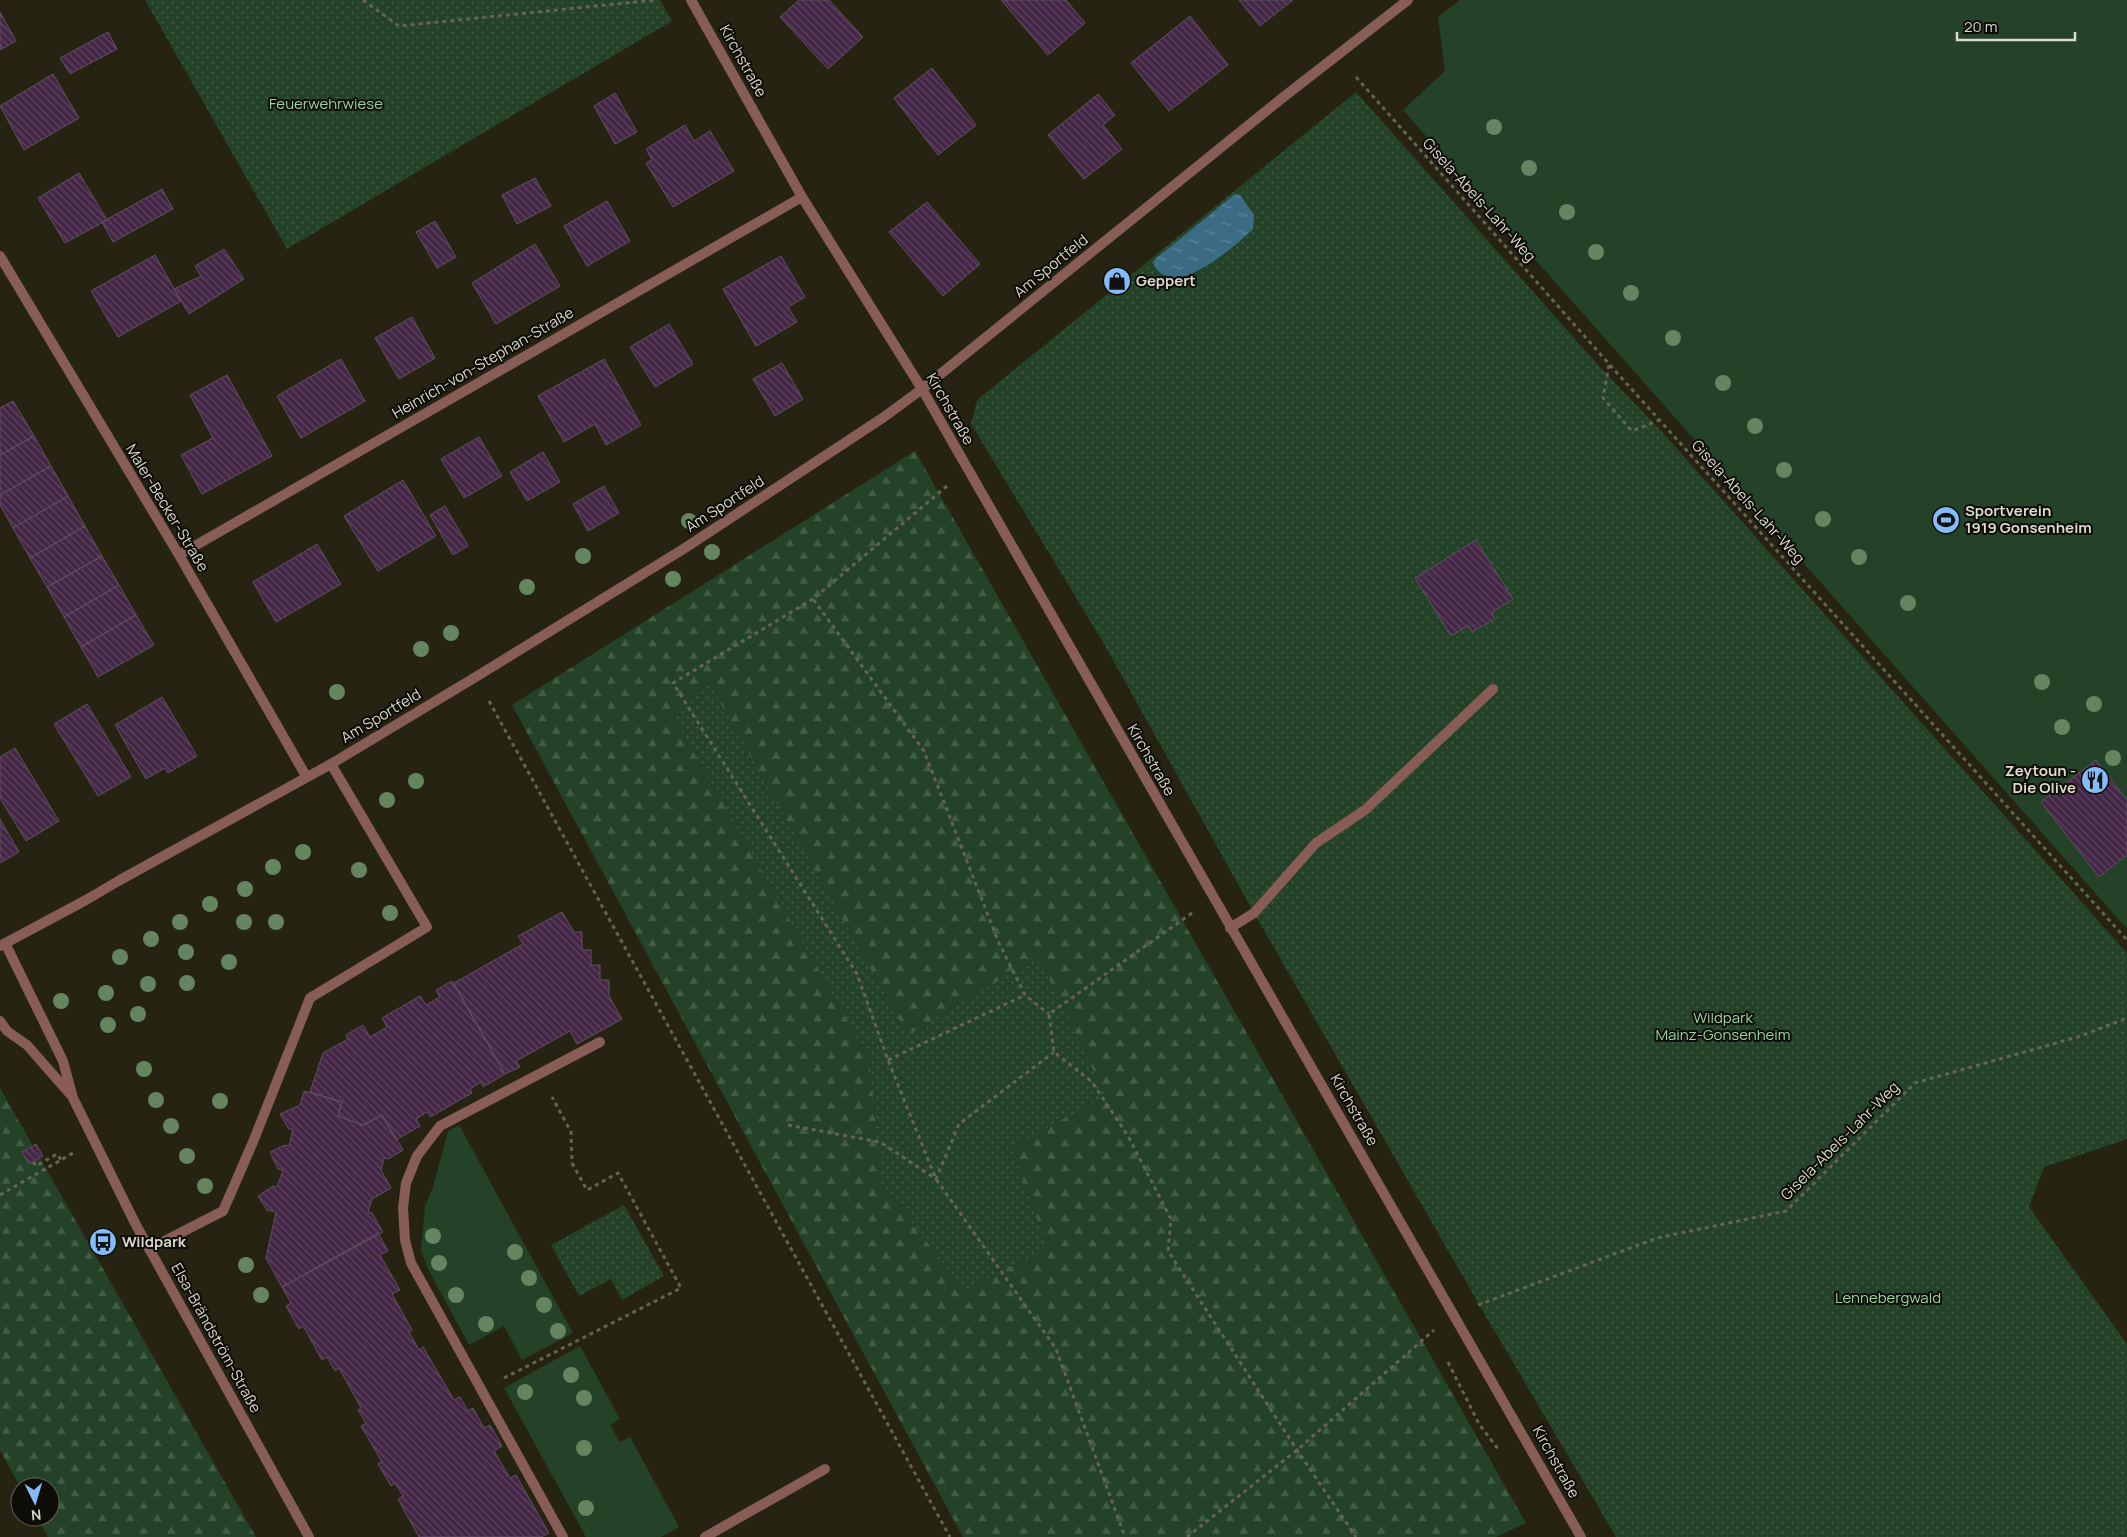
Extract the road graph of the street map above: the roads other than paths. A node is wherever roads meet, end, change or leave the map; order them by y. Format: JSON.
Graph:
{"nodes":[{"id":1,"x":691,"y":0,"type":"edge"},
{"id":2,"x":1408,"y":0,"type":"edge"},
{"id":3,"x":802,"y":197,"type":"junction"},
{"id":4,"x":0,"y":256,"type":"edge"},
{"id":5,"x":922,"y":389,"type":"junction"},
{"id":6,"x":179,"y":555,"type":"junction"},
{"id":7,"x":1494,"y":689,"type":"dead end"},
{"id":8,"x":331,"y":764,"type":"junction"},
{"id":9,"x":306,"y":776,"type":"junction"},
{"id":10,"x":1230,"y":928,"type":"junction"},
{"id":11,"x":2,"y":945,"type":"edge"},
{"id":12,"x":0,"y":1021,"type":"edge"},
{"id":13,"x":600,"y":1042,"type":"dead end"},
{"id":14,"x":74,"y":1098,"type":"junction"},
{"id":15,"x":149,"y":1249,"type":"junction"},
{"id":16,"x":825,"y":1469,"type":"dead end"},
{"id":17,"x":309,"y":1537,"type":"edge"},
{"id":18,"x":562,"y":1537,"type":"edge"},
{"id":19,"x":705,"y":1537,"type":"edge"},
{"id":20,"x":1582,"y":1537,"type":"edge"}],
"edges":[{"from":1,"to":3,"type":"street","name":"Kirchstraße"},
{"from":2,"to":5,"type":"street","name":"Am Sportfeld"},
{"from":3,"to":5,"type":"street","name":"Kirchstraße"},
{"from":3,"to":6,"type":"street","name":"Heinrich-von-Stephan-Straße"},
{"from":4,"to":6,"type":"street","name":"Maler-Becker-Straße"},
{"from":5,"to":8,"type":"street","name":"Am Sportfeld"},
{"from":5,"to":10,"type":"street","name":"Kirchstraße"},
{"from":6,"to":9,"type":"street","name":"Maler-Becker-Straße"},
{"from":7,"to":10,"type":"street"},
{"from":8,"to":9,"type":"street","name":"Am Sportfeld"},
{"from":8,"to":15,"type":"street"},
{"from":9,"to":11,"type":"street","name":"Am Sportfeld"},
{"from":10,"to":20,"type":"street","name":"Kirchstraße"},
{"from":11,"to":14,"type":"street","name":"Elsa-Brändström-Straße"},
{"from":12,"to":14,"type":"street","name":"Elsa-Brändström-Straße"},
{"from":13,"to":18,"type":"street"},
{"from":14,"to":15,"type":"street","name":"Elsa-Brändström-Straße"},
{"from":15,"to":17,"type":"street","name":"Elsa-Brändström-Straße"},
{"from":16,"to":19,"type":"street"}]}
